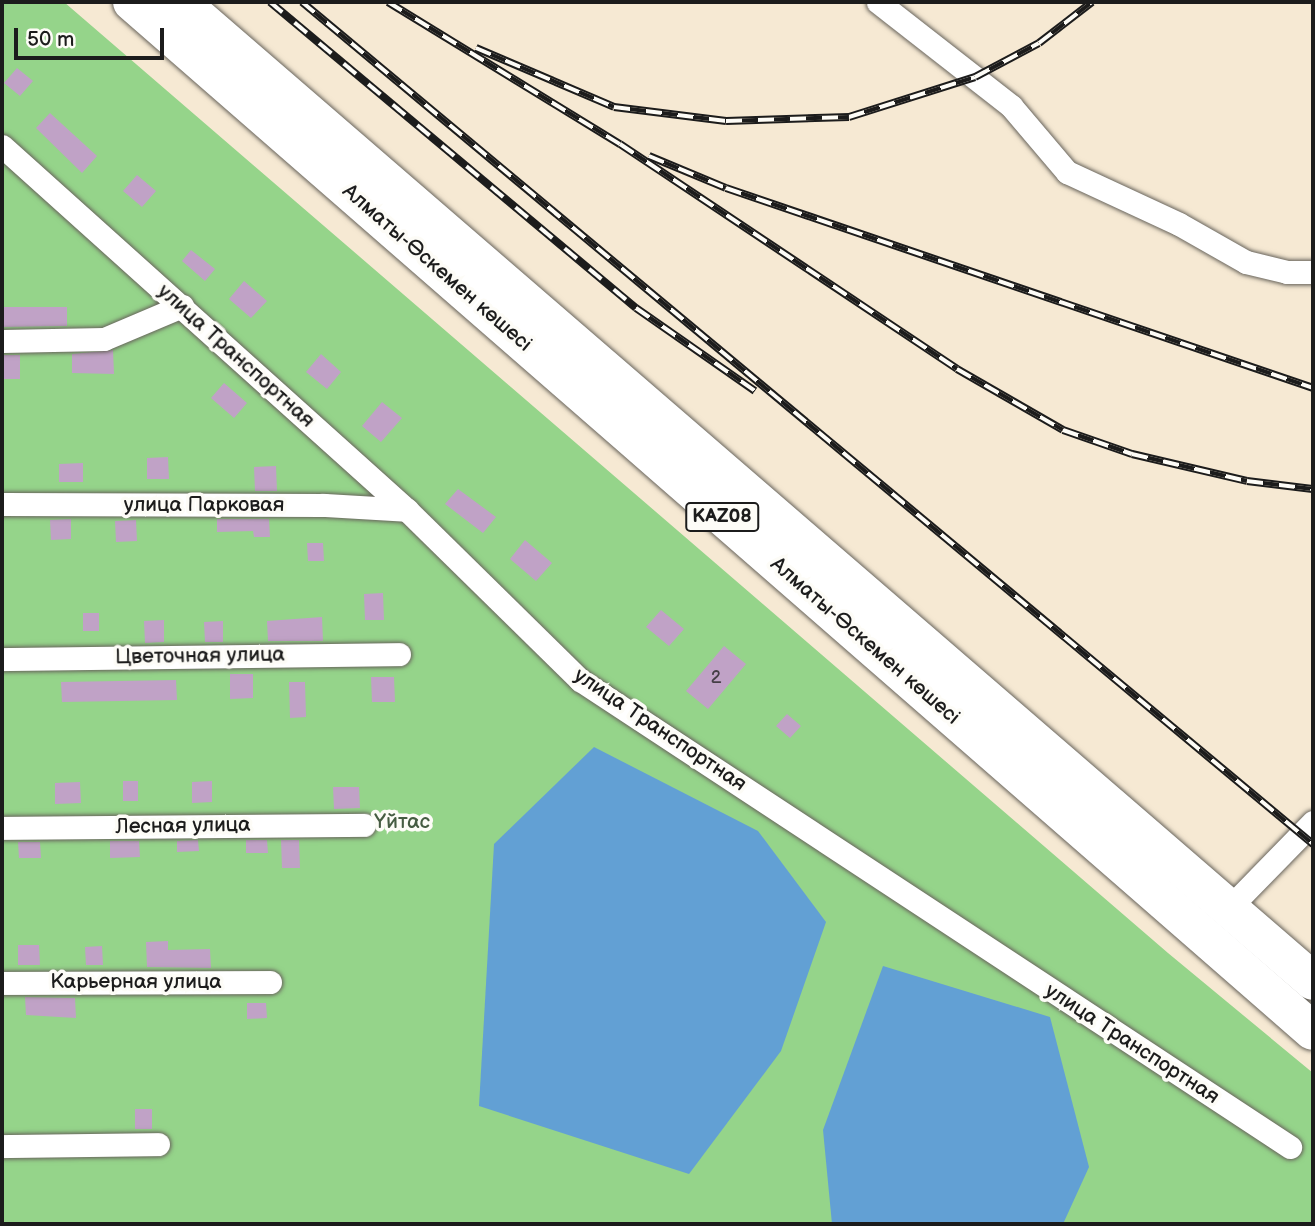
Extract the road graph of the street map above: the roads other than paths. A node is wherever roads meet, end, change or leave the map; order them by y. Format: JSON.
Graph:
{"nodes":[{"id":1,"x":132,"y":2,"type":"edge"},
{"id":2,"x":180,"y":2,"type":"edge"},
{"id":3,"x":878,"y":2,"type":"edge"},
{"id":4,"x":2,"y":146,"type":"edge"},
{"id":5,"x":1313,"y":272,"type":"edge"},
{"id":6,"x":182,"y":306,"type":"junction"},
{"id":7,"x":2,"y":341,"type":"edge"},
{"id":8,"x":2,"y":504,"type":"edge"},
{"id":9,"x":407,"y":510,"type":"junction"},
{"id":10,"x":399,"y":653,"type":"dead end"},
{"id":11,"x":2,"y":659,"type":"edge"},
{"id":12,"x":1313,"y":822,"type":"edge"},
{"id":13,"x":364,"y":825,"type":"dead end"},
{"id":14,"x":2,"y":828,"type":"edge"},
{"id":15,"x":1229,"y":908,"type":"junction"},
{"id":16,"x":1313,"y":981,"type":"edge"},
{"id":17,"x":270,"y":982,"type":"dead end"},
{"id":18,"x":2,"y":983,"type":"edge"},
{"id":19,"x":1313,"y":1031,"type":"edge"},
{"id":20,"x":158,"y":1144,"type":"dead end"},
{"id":21,"x":2,"y":1146,"type":"edge"},
{"id":22,"x":1290,"y":1147,"type":"dead end"}],
"edges":[{"from":1,"to":19,"type":"highway","name":"Алматы-Өскемен көшесі","number":"KAZ08"},
{"from":2,"to":15,"type":"highway","name":"Алматы-Өскемен көшесі","number":"KAZ08"},
{"from":3,"to":5,"type":"street"},
{"from":4,"to":6,"type":"street","name":"улица Транспортная"},
{"from":6,"to":7,"type":"street"},
{"from":6,"to":9,"type":"street","name":"улица Транспортная"},
{"from":8,"to":9,"type":"street","name":"улица Парковая"},
{"from":9,"to":22,"type":"street","name":"улица Транспортная"},
{"from":10,"to":11,"type":"street","name":"Цветочная улица"},
{"from":12,"to":15,"type":"street"},
{"from":13,"to":14,"type":"street","name":"Лесная улица"},
{"from":15,"to":16,"type":"highway","name":"Алматы-Өскемен көшесі","number":"KAZ08"},
{"from":17,"to":18,"type":"street","name":"Карьерная улица"},
{"from":20,"to":21,"type":"street"}]}
